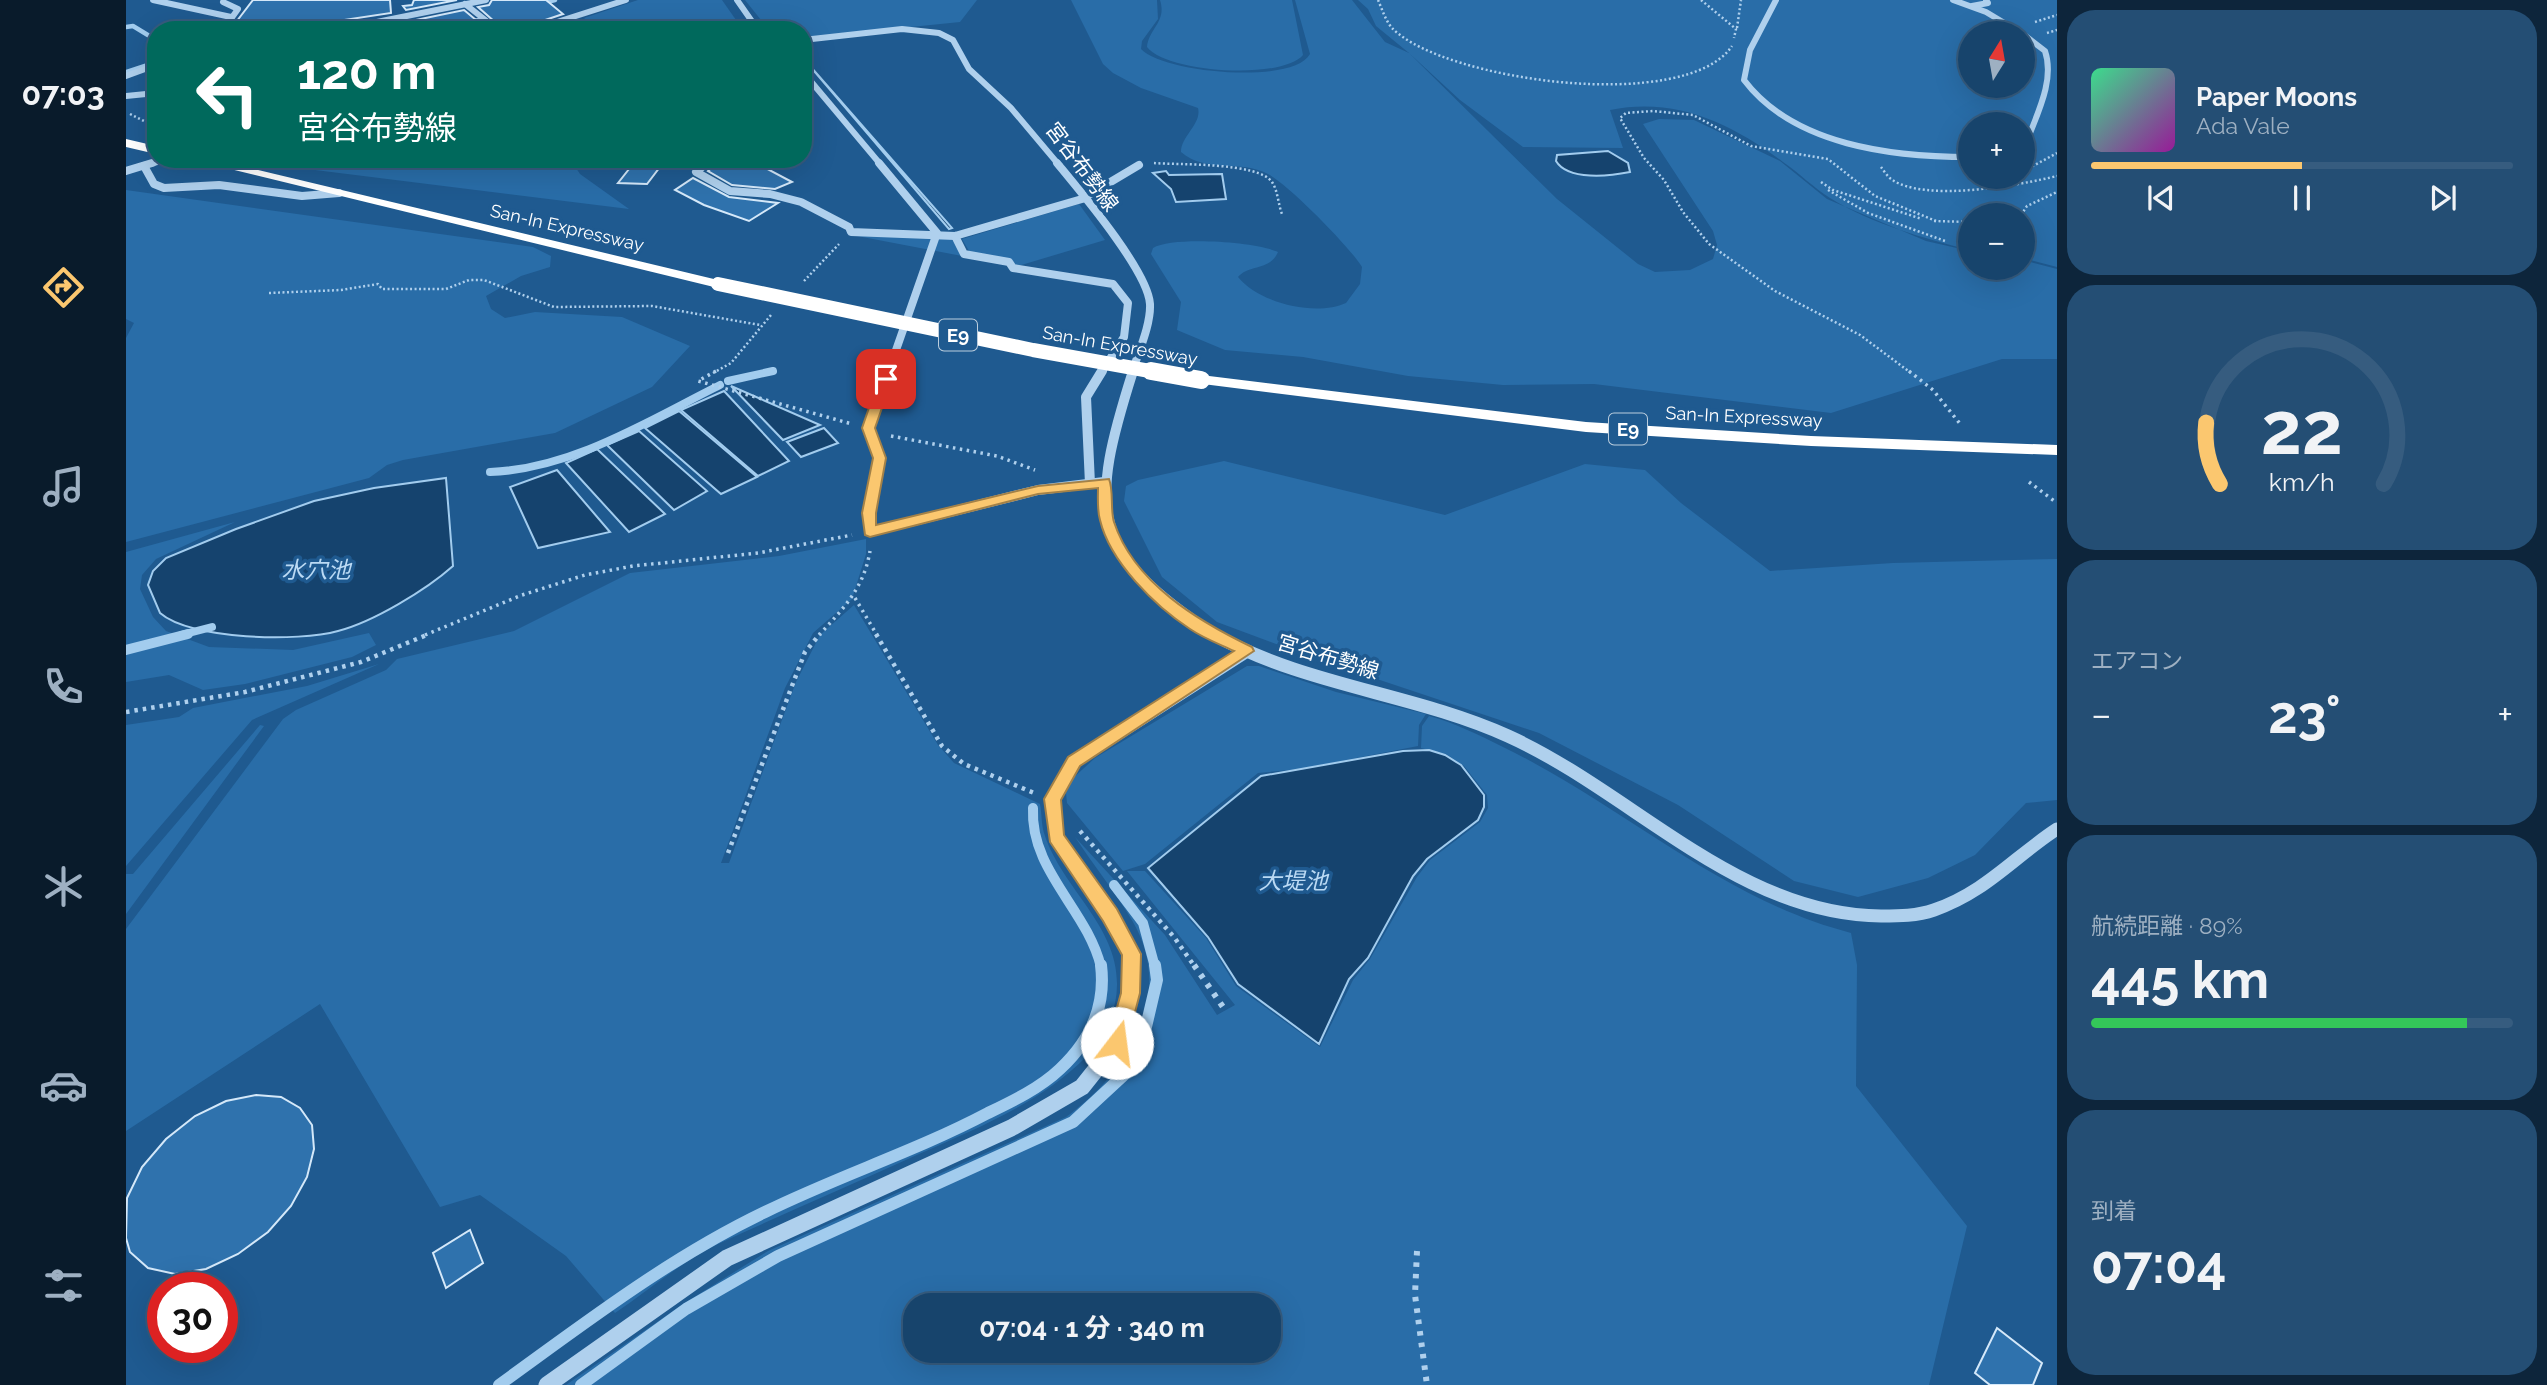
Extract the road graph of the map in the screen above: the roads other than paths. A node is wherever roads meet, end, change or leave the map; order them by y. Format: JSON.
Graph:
{"nodes":[{"id":1,"x":153,"y":0,"type":"edge"},
{"id":2,"x":486,"y":0,"type":"edge"},
{"id":3,"x":625,"y":0,"type":"edge"},
{"id":4,"x":737,"y":0,"type":"edge"},
{"id":5,"x":1776,"y":0,"type":"edge"},
{"id":6,"x":1953,"y":0,"type":"edge"},
{"id":7,"x":1986,"y":0,"type":"edge"},
{"id":8,"x":223,"y":2,"type":"dead end"},
{"id":9,"x":465,"y":4,"type":"junction"},
{"id":10,"x":1972,"y":6,"type":"junction"},
{"id":11,"x":231,"y":17,"type":"junction"},
{"id":12,"x":229,"y":21,"type":"edge"},
{"id":13,"x":381,"y":21,"type":"edge"},
{"id":14,"x":487,"y":21,"type":"edge"},
{"id":15,"x":560,"y":21,"type":"edge"},
{"id":16,"x":752,"y":21,"type":"edge"},
{"id":17,"x":1999,"y":21,"type":"edge"},
{"id":18,"x":812,"y":39,"type":"edge"},
{"id":19,"x":2035,"y":43,"type":"edge"},
{"id":20,"x":147,"y":68,"type":"edge"},
{"id":21,"x":126,"y":76,"type":"edge"},
{"id":22,"x":812,"y":83,"type":"edge"},
{"id":23,"x":147,"y":94,"type":"edge"},
{"id":24,"x":126,"y":96,"type":"edge"},
{"id":25,"x":2035,"y":121,"type":"edge"},
{"id":26,"x":126,"y":141,"type":"edge"},
{"id":27,"x":147,"y":146,"type":"edge"},
{"id":28,"x":1958,"y":157,"type":"edge"},
{"id":29,"x":147,"y":165,"type":"edge"},
{"id":30,"x":1139,"y":165,"type":"road end"},
{"id":31,"x":144,"y":166,"type":"junction"},
{"id":32,"x":244,"y":168,"type":"edge"},
{"id":33,"x":250,"y":168,"type":"edge"},
{"id":34,"x":701,"y":168,"type":"edge"},
{"id":35,"x":126,"y":171,"type":"edge"},
{"id":36,"x":260,"y":171,"type":"junction"},
{"id":37,"x":339,"y":193,"type":"junction"},
{"id":38,"x":1082,"y":199,"type":"junction"},
{"id":39,"x":937,"y":233,"type":"junction"},
{"id":40,"x":955,"y":236,"type":"junction"},
{"id":41,"x":721,"y":281,"type":"junction"},
{"id":42,"x":1202,"y":376,"type":"junction"},
{"id":43,"x":2057,"y":440,"type":"edge"},
{"id":44,"x":2057,"y":450,"type":"edge"},
{"id":45,"x":1104,"y":482,"type":"junction"},
{"id":46,"x":1090,"y":484,"type":"junction"},
{"id":47,"x":1247,"y":651,"type":"junction"},
{"id":48,"x":2057,"y":829,"type":"edge"},
{"id":49,"x":547,"y":1385,"type":"edge"}],
"edges":[{"from":1,"to":11,"type":"street"},
{"from":2,"to":9,"type":"street"},
{"from":3,"to":15,"type":"street"},
{"from":4,"to":16,"type":"street"},
{"from":5,"to":28,"type":"street"},
{"from":6,"to":10,"type":"street"},
{"from":7,"to":10,"type":"street"},
{"from":8,"to":11,"type":"street"},
{"from":9,"to":13,"type":"street"},
{"from":9,"to":14,"type":"street"},
{"from":10,"to":17,"type":"street"},
{"from":11,"to":12,"type":"street"},
{"from":18,"to":38,"type":"street","name":"宮谷布勢線"},
{"from":19,"to":25,"type":"street"},
{"from":20,"to":21,"type":"street"},
{"from":22,"to":39,"type":"street"},
{"from":23,"to":24,"type":"street"},
{"from":26,"to":27,"type":"highway"},
{"from":29,"to":31,"type":"street"},
{"from":30,"to":38,"type":"street"},
{"from":31,"to":35,"type":"street"},
{"from":31,"to":37,"type":"street"},
{"from":32,"to":36,"type":"highway","name":"San-In Expressway","number":"E9"},
{"from":33,"to":36,"type":"highway","name":"San-In Expressway","number":"E9"},
{"from":34,"to":39,"type":"street"},
{"from":36,"to":37,"type":"highway","name":"San-In Expressway","number":"E9"},
{"from":36,"to":41,"type":"highway","name":"San-In Expressway","number":"E9"},
{"from":37,"to":41,"type":"highway","name":"San-In Expressway","number":"E9"},
{"from":38,"to":40,"type":"street"},
{"from":38,"to":45,"type":"street","name":"宮谷布勢線"},
{"from":39,"to":40,"type":"street"},
{"from":39,"to":46,"type":"street"},
{"from":40,"to":46,"type":"street"},
{"from":41,"to":42,"type":"highway","name":"San-In Expressway","number":"E9","bridge":true},
{"from":42,"to":43,"type":"highway","name":"San-In Expressway","number":"E9"},
{"from":42,"to":44,"type":"highway","name":"San-In Expressway","number":"E9"},
{"from":45,"to":46,"type":"street"},
{"from":45,"to":47,"type":"street","name":"宮谷布勢線"},
{"from":47,"to":48,"type":"street","name":"宮谷布勢線"},
{"from":47,"to":49,"type":"street"}]}
